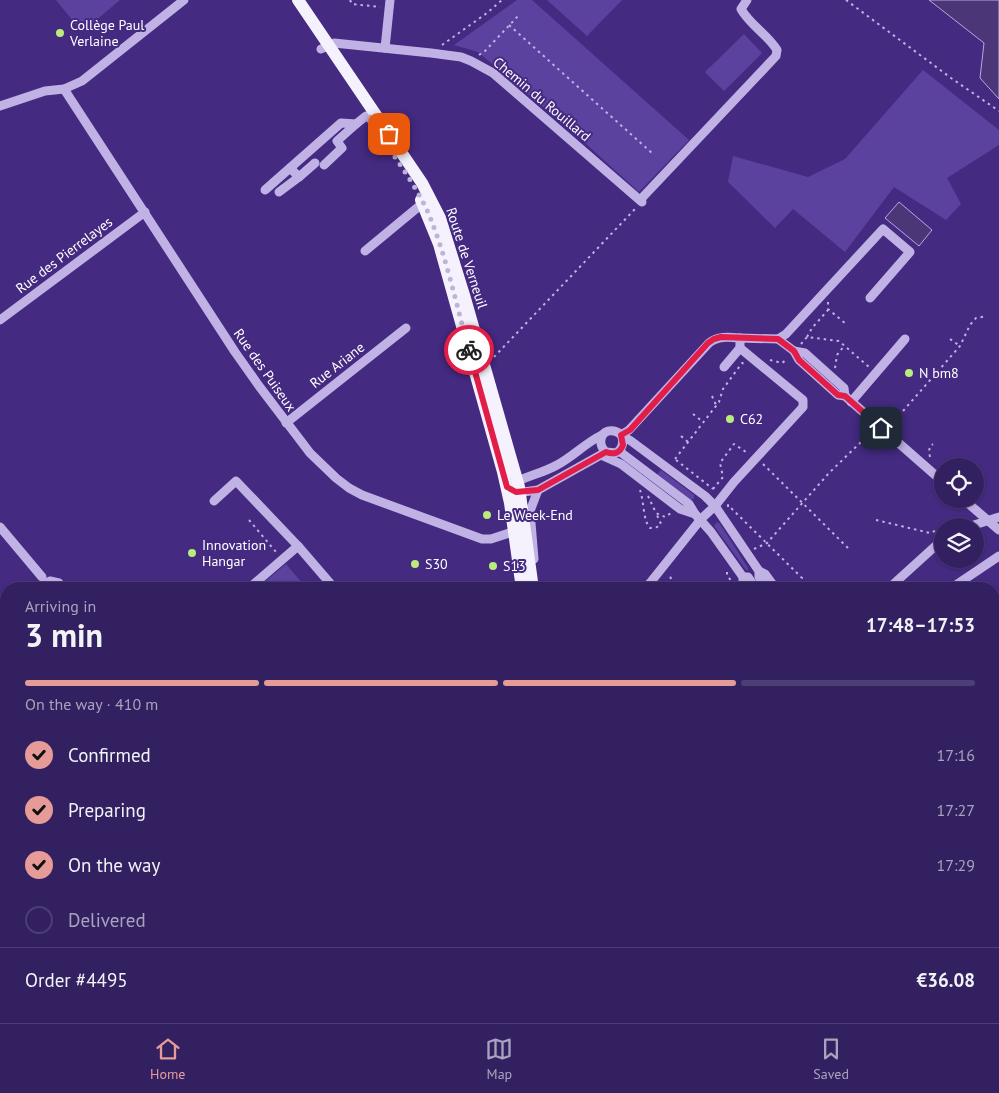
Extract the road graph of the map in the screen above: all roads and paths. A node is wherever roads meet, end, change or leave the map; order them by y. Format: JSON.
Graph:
{"nodes":[{"id":1,"x":184,"y":0,"type":"edge"},
{"id":2,"x":288,"y":0,"type":"edge"},
{"id":3,"x":298,"y":0,"type":"edge"},
{"id":4,"x":350,"y":0,"type":"edge"},
{"id":5,"x":502,"y":0,"type":"edge"},
{"id":6,"x":747,"y":0,"type":"edge"},
{"id":7,"x":846,"y":0,"type":"edge"},
{"id":8,"x":389,"y":4,"type":"edge"},
{"id":9,"x":519,"y":15,"type":"dead end"},
{"id":10,"x":509,"y":25,"type":"junction"},
{"id":11,"x":325,"y":47,"type":"junction"},
{"id":12,"x":385,"y":48,"type":"junction"},
{"id":13,"x":431,"y":52,"type":"junction"},
{"id":14,"x":471,"y":61,"type":"junction"},
{"id":15,"x":64,"y":89,"type":"junction"},
{"id":16,"x":0,"y":106,"type":"edge"},
{"id":17,"x":999,"y":111,"type":"edge"},
{"id":18,"x":366,"y":116,"type":"junction"},
{"id":19,"x":379,"y":120,"type":"junction"},
{"id":20,"x":356,"y":124,"type":"junction"},
{"id":21,"x":653,"y":154,"type":"dead end"},
{"id":22,"x":290,"y":168,"type":"junction"},
{"id":23,"x":299,"y":177,"type":"junction"},
{"id":24,"x":265,"y":190,"type":"dead end"},
{"id":25,"x":279,"y":192,"type":"dead end"},
{"id":26,"x":641,"y":201,"type":"junction"},
{"id":27,"x":423,"y":203,"type":"junction"},
{"id":28,"x":145,"y":212,"type":"junction"},
{"id":29,"x":365,"y":251,"type":"dead end"},
{"id":30,"x":827,"y":298,"type":"dead end"},
{"id":31,"x":870,"y":298,"type":"dead end"},
{"id":32,"x":828,"y":309,"type":"junction"},
{"id":33,"x":987,"y":316,"type":"dead end"},
{"id":34,"x":0,"y":320,"type":"edge"},
{"id":35,"x":846,"y":324,"type":"dead end"},
{"id":36,"x":406,"y":328,"type":"dead end"},
{"id":37,"x":807,"y":337,"type":"junction"},
{"id":38,"x":740,"y":338,"type":"junction"},
{"id":39,"x":778,"y":339,"type":"junction"},
{"id":40,"x":905,"y":339,"type":"dead end"},
{"id":41,"x":950,"y":339,"type":"dead end"},
{"id":42,"x":802,"y":342,"type":"dead end"},
{"id":43,"x":844,"y":346,"type":"junction"},
{"id":44,"x":960,"y":346,"type":"junction"},
{"id":45,"x":740,"y":348,"type":"junction"},
{"id":46,"x":786,"y":360,"type":"dead end"},
{"id":47,"x":756,"y":361,"type":"junction"},
{"id":48,"x":483,"y":365,"type":"junction"},
{"id":49,"x":724,"y":367,"type":"dead end"},
{"id":50,"x":835,"y":371,"type":"dead end"},
{"id":51,"x":876,"y":373,"type":"junction"},
{"id":52,"x":712,"y":396,"type":"dead end"},
{"id":53,"x":848,"y":399,"type":"junction"},
{"id":54,"x":716,"y":405,"type":"junction"},
{"id":55,"x":693,"y":414,"type":"dead end"},
{"id":56,"x":704,"y":422,"type":"junction"},
{"id":57,"x":286,"y":423,"type":"junction"},
{"id":58,"x":881,"y":428,"type":"junction"},
{"id":59,"x":602,"y":435,"type":"junction"},
{"id":60,"x":681,"y":436,"type":"dead end"},
{"id":61,"x":625,"y":438,"type":"junction"},
{"id":62,"x":688,"y":442,"type":"junction"},
{"id":63,"x":933,"y":444,"type":"dead end"},
{"id":64,"x":619,"y":451,"type":"junction"},
{"id":65,"x":603,"y":454,"type":"junction"},
{"id":66,"x":675,"y":459,"type":"dead end"},
{"id":67,"x":756,"y":459,"type":"junction"},
{"id":68,"x":512,"y":463,"type":"junction"},
{"id":69,"x":932,"y":464,"type":"dead end"},
{"id":70,"x":532,"y":474,"type":"junction"},
{"id":71,"x":934,"y":474,"type":"edge"},
{"id":72,"x":644,"y":486,"type":"dead end"},
{"id":73,"x":512,"y":488,"type":"junction"},
{"id":74,"x":713,"y":489,"type":"dead end"},
{"id":75,"x":538,"y":490,"type":"junction"},
{"id":76,"x":640,"y":490,"type":"junction"},
{"id":77,"x":214,"y":501,"type":"dead end"},
{"id":78,"x":803,"y":502,"type":"junction"},
{"id":79,"x":716,"y":506,"type":"junction"},
{"id":80,"x":973,"y":508,"type":"edge"},
{"id":81,"x":675,"y":511,"type":"dead end"},
{"id":82,"x":656,"y":512,"type":"junction"},
{"id":83,"x":726,"y":512,"type":"dead end"},
{"id":84,"x":698,"y":516,"type":"junction"},
{"id":85,"x":999,"y":516,"type":"edge"},
{"id":86,"x":249,"y":520,"type":"dead end"},
{"id":87,"x":876,"y":520,"type":"dead end"},
{"id":88,"x":984,"y":521,"type":"edge"},
{"id":89,"x":0,"y":527,"type":"edge"},
{"id":90,"x":999,"y":530,"type":"edge"},
{"id":91,"x":934,"y":531,"type":"edge"},
{"id":92,"x":515,"y":532,"type":"junction"},
{"id":93,"x":766,"y":543,"type":"junction"},
{"id":94,"x":298,"y":546,"type":"junction"},
{"id":95,"x":934,"y":547,"type":"edge"},
{"id":96,"x":528,"y":549,"type":"junction"},
{"id":97,"x":849,"y":549,"type":"dead end"},
{"id":98,"x":756,"y":556,"type":"dead end"},
{"id":99,"x":999,"y":556,"type":"edge"},
{"id":100,"x":283,"y":558,"type":"junction"},
{"id":101,"x":663,"y":567,"type":"junction"},
{"id":102,"x":759,"y":571,"type":"junction"},
{"id":103,"x":42,"y":577,"type":"dead end"},
{"id":104,"x":743,"y":577,"type":"junction"},
{"id":105,"x":256,"y":582,"type":"edge"},
{"id":106,"x":329,"y":582,"type":"edge"},
{"id":107,"x":524,"y":582,"type":"edge"},
{"id":108,"x":525,"y":582,"type":"edge"},
{"id":109,"x":526,"y":582,"type":"edge"},
{"id":110,"x":650,"y":582,"type":"edge"},
{"id":111,"x":669,"y":582,"type":"edge"},
{"id":112,"x":743,"y":582,"type":"edge"},
{"id":113,"x":751,"y":582,"type":"edge"},
{"id":114,"x":762,"y":582,"type":"edge"},
{"id":115,"x":771,"y":582,"type":"edge"},
{"id":116,"x":798,"y":582,"type":"edge"},
{"id":117,"x":896,"y":582,"type":"edge"},
{"id":118,"x":960,"y":582,"type":"edge"}],
"edges":[{"from":1,"to":15,"type":"street"},
{"from":2,"to":11,"type":"main road","name":"Route de Verneuil"},
{"from":3,"to":11,"type":"main road","name":"Route de Verneuil"},
{"from":4,"to":8,"type":"path"},
{"from":5,"to":13,"type":"path"},
{"from":6,"to":26,"type":"street"},
{"from":7,"to":17,"type":"path"},
{"from":8,"to":12,"type":"street"},
{"from":9,"to":10,"type":"path"},
{"from":10,"to":14,"type":"path"},
{"from":10,"to":21,"type":"path"},
{"from":11,"to":12,"type":"street","name":"Chemin du Rouillard"},
{"from":11,"to":18,"type":"main road","name":"Route de Verneuil"},
{"from":11,"to":19,"type":"main road","name":"Route de Verneuil"},
{"from":12,"to":13,"type":"street","name":"Chemin du Rouillard"},
{"from":13,"to":14,"type":"street","name":"Chemin du Rouillard"},
{"from":14,"to":26,"type":"street","name":"Chemin du Rouillard"},
{"from":15,"to":16,"type":"street"},
{"from":15,"to":28,"type":"street","name":"Rue des Puiseux"},
{"from":18,"to":19,"type":"street"},
{"from":18,"to":20,"type":"street"},
{"from":18,"to":27,"type":"main road","name":"Route de Verneuil"},
{"from":19,"to":48,"type":"main road","name":"Route de Verneuil"},
{"from":20,"to":22,"type":"street"},
{"from":20,"to":23,"type":"street"},
{"from":22,"to":23,"type":"street"},
{"from":22,"to":24,"type":"street"},
{"from":23,"to":25,"type":"street"},
{"from":26,"to":48,"type":"path"},
{"from":27,"to":29,"type":"street"},
{"from":27,"to":73,"type":"main road","name":"Route de Verneuil"},
{"from":28,"to":34,"type":"street","name":"Rue des Pierrelayes"},
{"from":28,"to":57,"type":"street","name":"Rue des Puiseux"},
{"from":30,"to":32,"type":"path"},
{"from":31,"to":39,"type":"street"},
{"from":32,"to":35,"type":"path"},
{"from":32,"to":37,"type":"path"},
{"from":33,"to":44,"type":"path"},
{"from":36,"to":57,"type":"street","name":"Rue Ariane"},
{"from":37,"to":42,"type":"path"},
{"from":37,"to":43,"type":"path"},
{"from":38,"to":39,"type":"street"},
{"from":38,"to":45,"type":"street"},
{"from":38,"to":61,"type":"street"},
{"from":39,"to":53,"type":"street"},
{"from":40,"to":51,"type":"street"},
{"from":41,"to":44,"type":"path"},
{"from":43,"to":50,"type":"path"},
{"from":43,"to":51,"type":"path"},
{"from":44,"to":58,"type":"path"},
{"from":45,"to":47,"type":"street"},
{"from":45,"to":49,"type":"street"},
{"from":46,"to":47,"type":"path"},
{"from":47,"to":54,"type":"path"},
{"from":47,"to":67,"type":"street"},
{"from":48,"to":68,"type":"main road","name":"Route de Verneuil"},
{"from":51,"to":53,"type":"street"},
{"from":52,"to":54,"type":"path"},
{"from":53,"to":58,"type":"street"},
{"from":54,"to":56,"type":"path"},
{"from":55,"to":56,"type":"path"},
{"from":56,"to":62,"type":"path"},
{"from":57,"to":92,"type":"street","name":"Rue des Puiseux"},
{"from":58,"to":71,"type":"street"},
{"from":58,"to":78,"type":"path"},
{"from":59,"to":61,"type":"street"},
{"from":59,"to":65,"type":"street"},
{"from":59,"to":70,"type":"street"},
{"from":60,"to":62,"type":"path"},
{"from":61,"to":64,"type":"street"},
{"from":61,"to":79,"type":"street"},
{"from":62,"to":66,"type":"path"},
{"from":63,"to":69,"type":"path"},
{"from":64,"to":65,"type":"street"},
{"from":64,"to":84,"type":"street"},
{"from":65,"to":75,"type":"street"},
{"from":65,"to":84,"type":"street"},
{"from":67,"to":74,"type":"path"},
{"from":67,"to":78,"type":"path"},
{"from":67,"to":79,"type":"street"},
{"from":68,"to":70,"type":"street"},
{"from":68,"to":73,"type":"main road","name":"Route de Verneuil"},
{"from":70,"to":73,"type":"street"},
{"from":72,"to":76,"type":"path"},
{"from":73,"to":75,"type":"street"},
{"from":73,"to":92,"type":"main road","name":"Route de Verneuil"},
{"from":73,"to":96,"type":"main road","name":"Route de Verneuil"},
{"from":75,"to":109,"type":"street"},
{"from":76,"to":82,"type":"path"},
{"from":76,"to":82,"type":"path"},
{"from":77,"to":94,"type":"street"},
{"from":78,"to":93,"type":"path"},
{"from":78,"to":97,"type":"path"},
{"from":79,"to":84,"type":"street"},
{"from":79,"to":102,"type":"street"},
{"from":80,"to":90,"type":"street"},
{"from":81,"to":82,"type":"path"},
{"from":83,"to":93,"type":"path"},
{"from":84,"to":101,"type":"street"},
{"from":84,"to":104,"type":"street"},
{"from":85,"to":88,"type":"street","bridge":true},
{"from":86,"to":100,"type":"path"},
{"from":87,"to":91,"type":"path"},
{"from":89,"to":103,"type":"street"},
{"from":92,"to":96,"type":"street"},
{"from":92,"to":107,"type":"main road","name":"Route de Verneuil"},
{"from":93,"to":98,"type":"path"},
{"from":93,"to":116,"type":"path"},
{"from":94,"to":100,"type":"street"},
{"from":94,"to":106,"type":"street"},
{"from":95,"to":117,"type":"street"},
{"from":96,"to":108,"type":"main road","name":"Route de Verneuil"},
{"from":99,"to":118,"type":"street"},
{"from":100,"to":105,"type":"street"},
{"from":101,"to":110,"type":"street"},
{"from":101,"to":111,"type":"path"},
{"from":102,"to":114,"type":"street"},
{"from":102,"to":115,"type":"street"},
{"from":104,"to":112,"type":"street"},
{"from":104,"to":113,"type":"street"}]}
